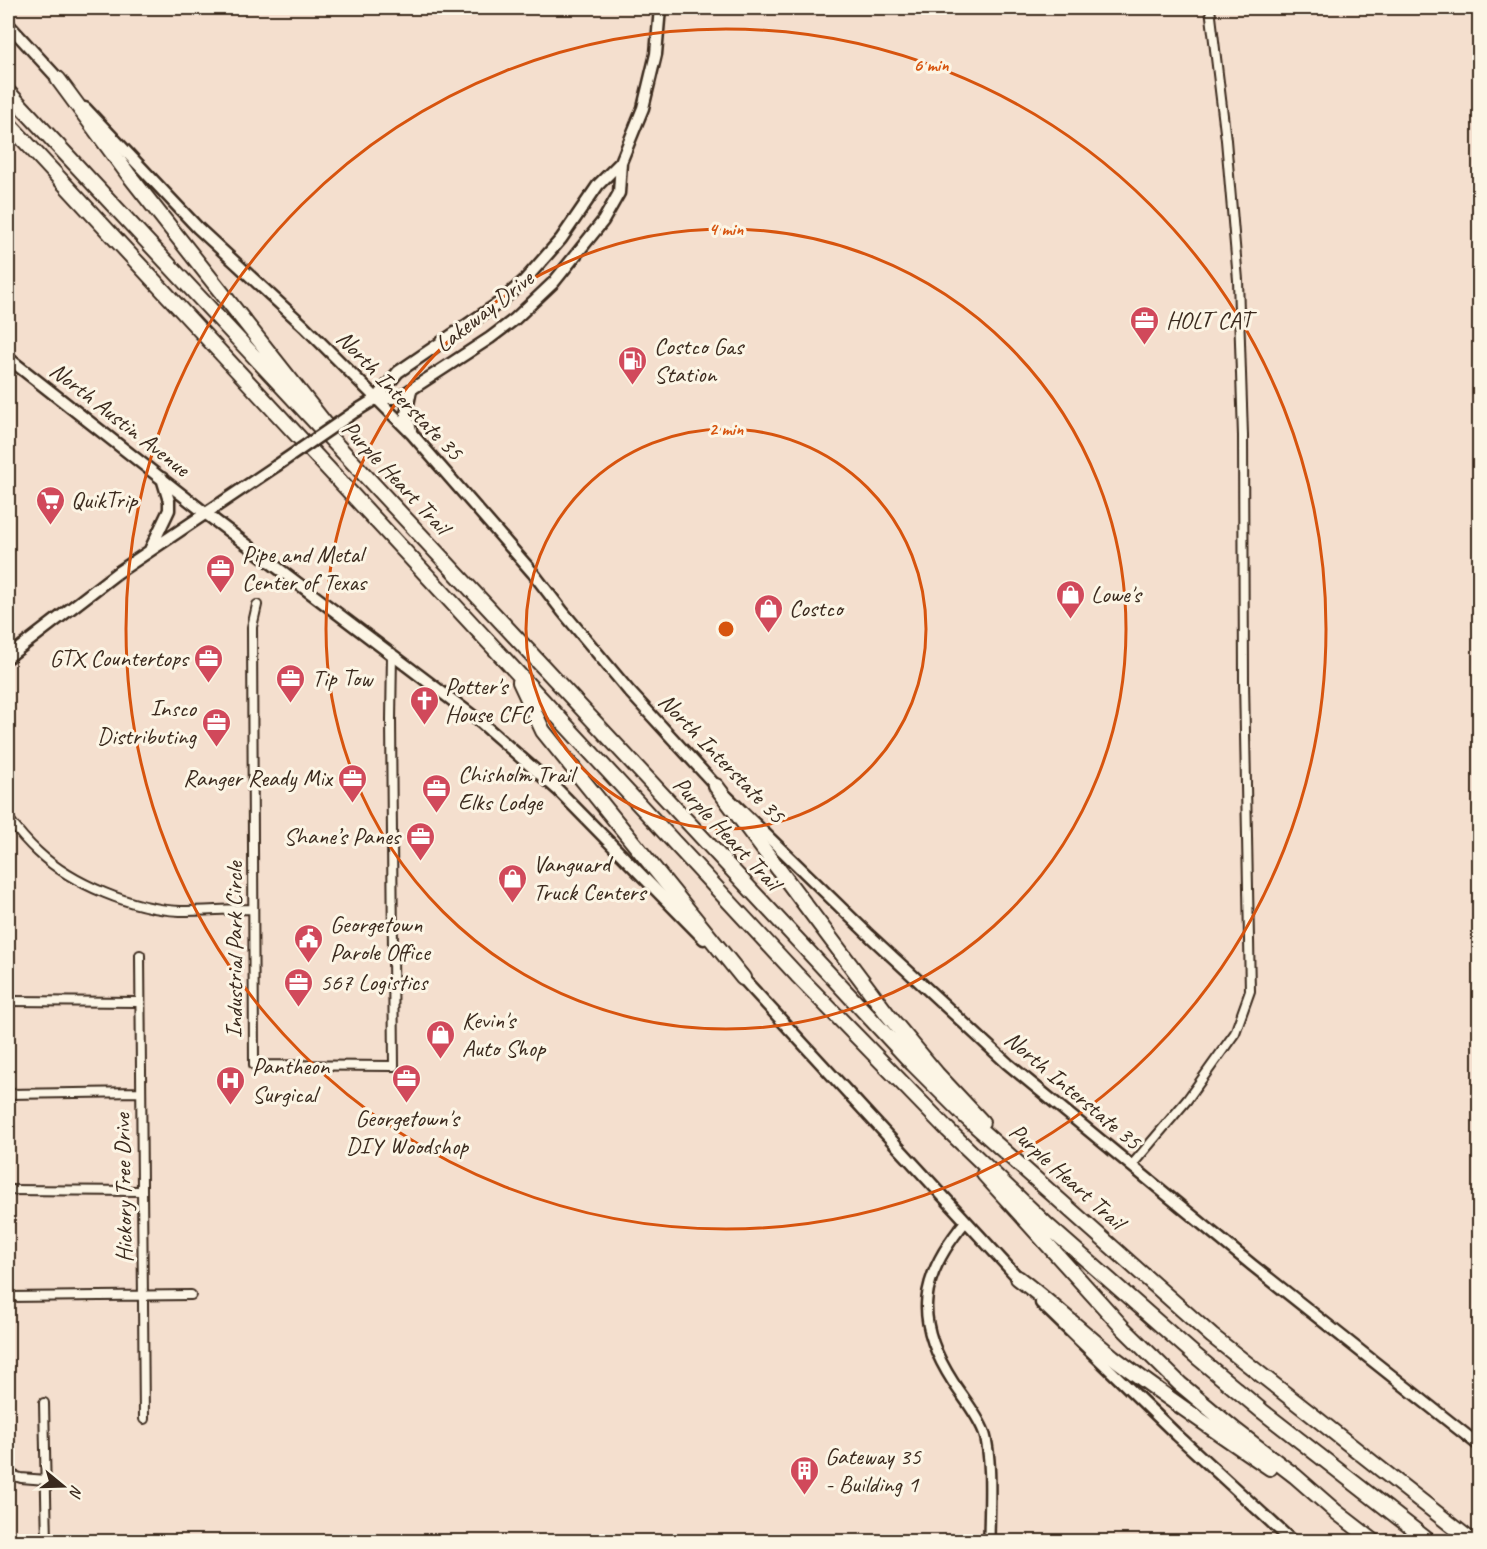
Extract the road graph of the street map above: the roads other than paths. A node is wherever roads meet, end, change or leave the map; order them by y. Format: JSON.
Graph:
{"nodes":[{"id":1,"x":660,"y":8,"type":"edge"},
{"id":2,"x":1210,"y":8,"type":"edge"},
{"id":3,"x":8,"y":24,"type":"edge"},
{"id":4,"x":58,"y":79,"type":"junction"},
{"id":5,"x":8,"y":92,"type":"edge"},
{"id":6,"x":8,"y":123,"type":"edge"},
{"id":7,"x":621,"y":162,"type":"junction"},
{"id":8,"x":8,"y":358,"type":"edge"},
{"id":9,"x":411,"y":390,"type":"junction"},
{"id":10,"x":377,"y":398,"type":"junction"},
{"id":11,"x":412,"y":434,"type":"junction"},
{"id":12,"x":357,"y":469,"type":"junction"},
{"id":13,"x":162,"y":478,"type":"junction"},
{"id":14,"x":206,"y":513,"type":"junction"},
{"id":15,"x":149,"y":551,"type":"junction"},
{"id":16,"x":256,"y":605,"type":"dead end"},
{"id":17,"x":392,"y":653,"type":"junction"},
{"id":18,"x":8,"y":657,"type":"edge"},
{"id":19,"x":515,"y":672,"type":"junction"},
{"id":20,"x":716,"y":786,"type":"junction"},
{"id":21,"x":8,"y":818,"type":"edge"},
{"id":22,"x":253,"y":909,"type":"junction"},
{"id":23,"x":140,"y":955,"type":"dead end"},
{"id":24,"x":743,"y":978,"type":"junction"},
{"id":25,"x":8,"y":1001,"type":"edge"},
{"id":26,"x":140,"y":1002,"type":"junction"},
{"id":27,"x":141,"y":1092,"type":"junction"},
{"id":28,"x":8,"y":1094,"type":"edge"},
{"id":29,"x":948,"y":1130,"type":"junction"},
{"id":30,"x":1019,"y":1164,"type":"junction"},
{"id":31,"x":1131,"y":1166,"type":"junction"},
{"id":32,"x":8,"y":1190,"type":"edge"},
{"id":33,"x":142,"y":1191,"type":"junction"},
{"id":34,"x":966,"y":1221,"type":"junction"},
{"id":35,"x":1018,"y":1278,"type":"junction"},
{"id":36,"x":191,"y":1295,"type":"dead end"},
{"id":37,"x":143,"y":1296,"type":"junction"},
{"id":38,"x":8,"y":1297,"type":"edge"},
{"id":39,"x":44,"y":1403,"type":"dead end"},
{"id":40,"x":144,"y":1419,"type":"dead end"},
{"id":41,"x":1479,"y":1446,"type":"edge"},
{"id":42,"x":8,"y":1474,"type":"edge"},
{"id":43,"x":46,"y":1480,"type":"junction"},
{"id":44,"x":1335,"y":1511,"type":"junction"},
{"id":45,"x":47,"y":1542,"type":"edge"},
{"id":46,"x":989,"y":1542,"type":"edge"},
{"id":47,"x":1293,"y":1542,"type":"edge"},
{"id":48,"x":1375,"y":1542,"type":"edge"},
{"id":49,"x":1430,"y":1542,"type":"edge"},
{"id":50,"x":1473,"y":1542,"type":"edge"}],
"edges":[{"from":1,"to":7,"type":"main road","name":"Lakeway Drive"},
{"from":2,"to":31,"type":"street"},
{"from":3,"to":4,"type":"main road","name":"North Interstate 35"},
{"from":4,"to":10,"type":"main road","name":"North Interstate 35"},
{"from":4,"to":12,"type":"highway"},
{"from":5,"to":12,"type":"highway","name":"Purple Heart Trail"},
{"from":6,"to":19,"type":"highway","name":"Purple Heart Trail"},
{"from":7,"to":9,"type":"main road","name":"Lakeway Drive"},
{"from":7,"to":10,"type":"main road","name":"Lakeway Drive"},
{"from":8,"to":13,"type":"main road","name":"North Austin Avenue"},
{"from":9,"to":10,"type":"main road","name":"Lakeway Drive"},
{"from":9,"to":11,"type":"main road"},
{"from":10,"to":11,"type":"main road","name":"North Interstate 35"},
{"from":10,"to":14,"type":"main road","name":"Lakeway Drive","bridge":true},
{"from":11,"to":20,"type":"main road","name":"North Interstate 35"},
{"from":12,"to":30,"type":"highway","name":"Purple Heart Trail"},
{"from":13,"to":14,"type":"main road","name":"North Austin Avenue"},
{"from":13,"to":15,"type":"main road"},
{"from":14,"to":15,"type":"main road","name":"Lakeway Drive"},
{"from":14,"to":17,"type":"main road"},
{"from":15,"to":18,"type":"main road","name":"Lakeway Drive"},
{"from":16,"to":22,"type":"street","name":"Industrial Park Circle"},
{"from":17,"to":22,"type":"street","name":"Industrial Park Circle"},
{"from":17,"to":24,"type":"main road"},
{"from":19,"to":24,"type":"highway"},
{"from":19,"to":29,"type":"highway","name":"Purple Heart Trail"},
{"from":20,"to":30,"type":"highway"},
{"from":20,"to":31,"type":"main road","name":"North Interstate 35"},
{"from":21,"to":22,"type":"street"},
{"from":23,"to":26,"type":"street","name":"Hickory Tree Drive"},
{"from":24,"to":34,"type":"main road"},
{"from":25,"to":26,"type":"street"},
{"from":26,"to":27,"type":"street","name":"Hickory Tree Drive"},
{"from":27,"to":28,"type":"street"},
{"from":27,"to":33,"type":"street","name":"Hickory Tree Drive"},
{"from":29,"to":44,"type":"highway"},
{"from":29,"to":49,"type":"highway","name":"Purple Heart Trail"},
{"from":30,"to":50,"type":"highway","name":"Purple Heart Trail"},
{"from":31,"to":41,"type":"main road","name":"North Interstate 35"},
{"from":32,"to":33,"type":"street"},
{"from":33,"to":37,"type":"street","name":"Hickory Tree Drive"},
{"from":34,"to":35,"type":"main road"},
{"from":34,"to":46,"type":"street"},
{"from":35,"to":44,"type":"highway"},
{"from":35,"to":47,"type":"main road"},
{"from":36,"to":37,"type":"street"},
{"from":37,"to":38,"type":"street"},
{"from":37,"to":40,"type":"street","name":"Hickory Tree Drive"},
{"from":39,"to":43,"type":"street"},
{"from":42,"to":43,"type":"street"},
{"from":43,"to":45,"type":"street"},
{"from":44,"to":48,"type":"highway"}]}
